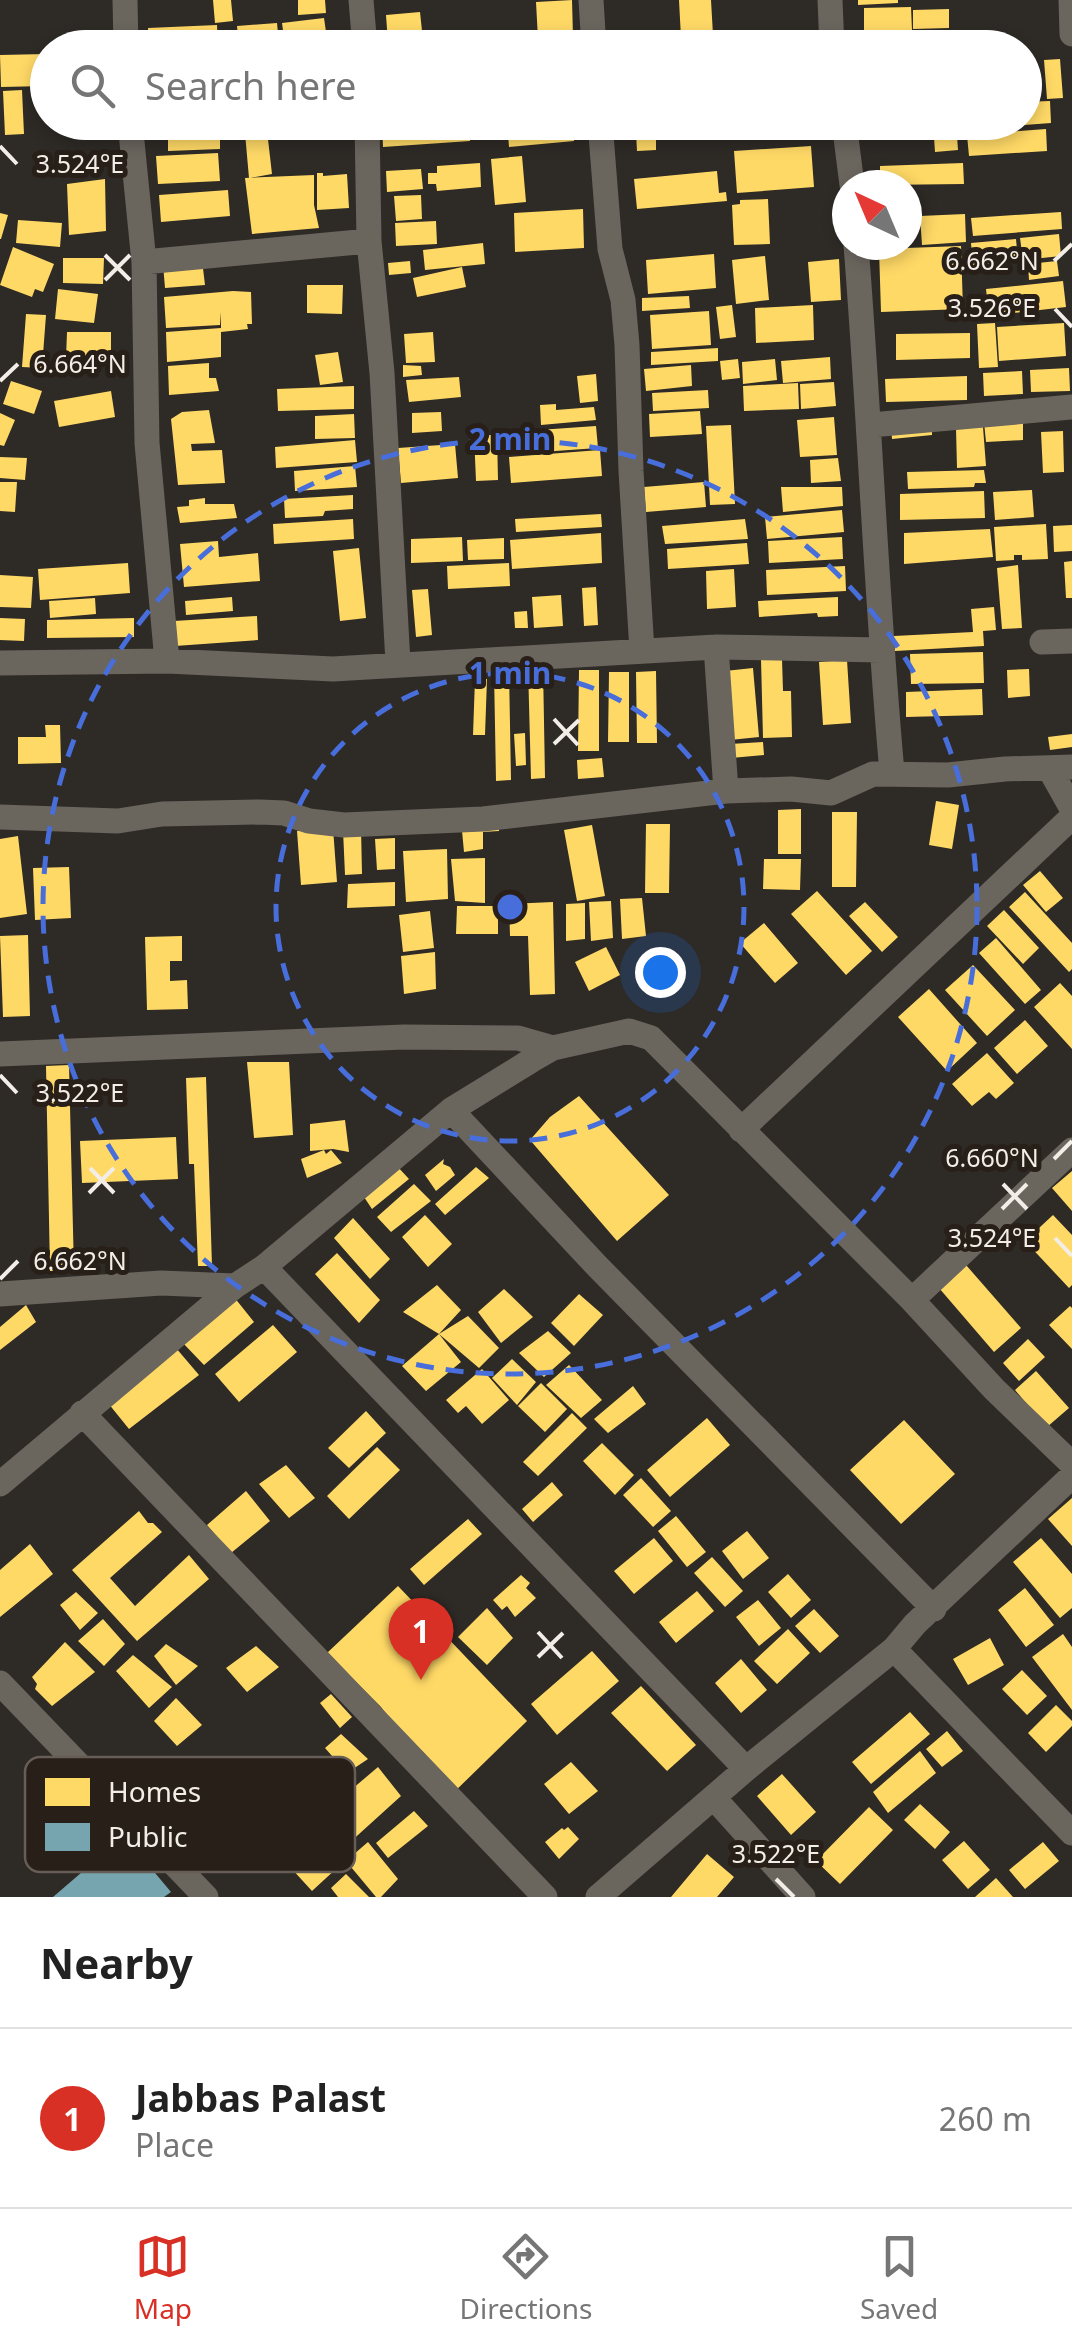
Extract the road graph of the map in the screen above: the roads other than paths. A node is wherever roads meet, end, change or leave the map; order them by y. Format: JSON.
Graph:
{"nodes":[{"id":1,"x":125,"y":0,"type":"edge"},
{"id":2,"x":362,"y":0,"type":"edge"},
{"id":3,"x":591,"y":0,"type":"edge"},
{"id":4,"x":830,"y":0,"type":"edge"},
{"id":5,"x":1070,"y":0,"type":"edge"},
{"id":6,"x":126,"y":30,"type":"edge"},
{"id":7,"x":364,"y":30,"type":"edge"},
{"id":8,"x":593,"y":30,"type":"edge"},
{"id":9,"x":831,"y":30,"type":"edge"},
{"id":10,"x":1072,"y":34,"type":"edge"},
{"id":11,"x":132,"y":140,"type":"edge"},
{"id":12,"x":368,"y":140,"type":"edge"},
{"id":13,"x":601,"y":140,"type":"edge"},
{"id":14,"x":846,"y":140,"type":"edge"},
{"id":15,"x":850,"y":170,"type":"edge"},
{"id":16,"x":369,"y":242,"type":"junction"},
{"id":17,"x":857,"y":260,"type":"edge"},
{"id":18,"x":144,"y":262,"type":"junction"},
{"id":19,"x":1072,"y":407,"type":"edge"},
{"id":20,"x":871,"y":425,"type":"junction"},
{"id":21,"x":1072,"y":641,"type":"edge"},
{"id":22,"x":1042,"y":642,"type":"dead end"},
{"id":23,"x":716,"y":646,"type":"junction"},
{"id":24,"x":642,"y":650,"type":"junction"},
{"id":25,"x":881,"y":650,"type":"junction"},
{"id":26,"x":168,"y":661,"type":"junction"},
{"id":27,"x":0,"y":663,"type":"edge"},
{"id":28,"x":398,"y":663,"type":"junction"},
{"id":29,"x":1060,"y":768,"type":"edge"},
{"id":30,"x":892,"y":772,"type":"junction"},
{"id":31,"x":726,"y":792,"type":"junction"},
{"id":32,"x":1072,"y":809,"type":"edge"},
{"id":33,"x":0,"y":817,"type":"edge"},
{"id":34,"x":1072,"y":817,"type":"edge"},
{"id":35,"x":553,"y":1048,"type":"junction"},
{"id":36,"x":0,"y":1054,"type":"edge"},
{"id":37,"x":451,"y":1110,"type":"junction"},
{"id":38,"x":742,"y":1130,"type":"junction"},
{"id":39,"x":1072,"y":1150,"type":"edge"},
{"id":40,"x":264,"y":1267,"type":"junction"},
{"id":41,"x":235,"y":1286,"type":"junction"},
{"id":42,"x":0,"y":1294,"type":"edge"},
{"id":43,"x":912,"y":1300,"type":"junction"},
{"id":44,"x":82,"y":1413,"type":"junction"},
{"id":45,"x":1072,"y":1464,"type":"edge"},
{"id":46,"x":1072,"y":1476,"type":"edge"},
{"id":47,"x":0,"y":1484,"type":"edge"},
{"id":48,"x":934,"y":1609,"type":"junction"},
{"id":49,"x":894,"y":1649,"type":"junction"},
{"id":50,"x":0,"y":1683,"type":"edge"},
{"id":51,"x":71,"y":1757,"type":"edge"},
{"id":52,"x":746,"y":1769,"type":"junction"},
{"id":53,"x":1072,"y":1795,"type":"edge"},
{"id":54,"x":714,"y":1798,"type":"junction"},
{"id":55,"x":1052,"y":1813,"type":"junction"},
{"id":56,"x":1072,"y":1833,"type":"edge"},
{"id":57,"x":182,"y":1872,"type":"edge"},
{"id":58,"x":206,"y":1897,"type":"edge"},
{"id":59,"x":545,"y":1897,"type":"edge"},
{"id":60,"x":598,"y":1897,"type":"edge"},
{"id":61,"x":802,"y":1897,"type":"edge"}],
"edges":[{"from":1,"to":6,"type":"street"},
{"from":2,"to":7,"type":"street"},
{"from":3,"to":8,"type":"street"},
{"from":4,"to":9,"type":"street"},
{"from":5,"to":10,"type":"street"},
{"from":11,"to":18,"type":"street"},
{"from":12,"to":16,"type":"street"},
{"from":13,"to":24,"type":"street"},
{"from":14,"to":15,"type":"street"},
{"from":16,"to":18,"type":"street"},
{"from":16,"to":28,"type":"street"},
{"from":17,"to":20,"type":"street"},
{"from":18,"to":26,"type":"street"},
{"from":19,"to":20,"type":"street"},
{"from":20,"to":25,"type":"street"},
{"from":21,"to":22,"type":"street"},
{"from":23,"to":24,"type":"street"},
{"from":23,"to":25,"type":"street"},
{"from":23,"to":31,"type":"street"},
{"from":24,"to":28,"type":"street"},
{"from":25,"to":30,"type":"street"},
{"from":26,"to":27,"type":"street"},
{"from":26,"to":28,"type":"street"},
{"from":29,"to":30,"type":"street"},
{"from":29,"to":32,"type":"street"},
{"from":30,"to":31,"type":"street"},
{"from":31,"to":33,"type":"street"},
{"from":34,"to":38,"type":"street"},
{"from":35,"to":36,"type":"street"},
{"from":35,"to":37,"type":"street"},
{"from":35,"to":38,"type":"street"},
{"from":37,"to":40,"type":"street"},
{"from":37,"to":48,"type":"street"},
{"from":38,"to":43,"type":"street"},
{"from":39,"to":43,"type":"street"},
{"from":40,"to":41,"type":"street"},
{"from":40,"to":52,"type":"street"},
{"from":41,"to":42,"type":"street"},
{"from":41,"to":44,"type":"street"},
{"from":43,"to":45,"type":"street"},
{"from":44,"to":47,"type":"street"},
{"from":44,"to":59,"type":"street"},
{"from":46,"to":48,"type":"street"},
{"from":48,"to":49,"type":"street"},
{"from":49,"to":52,"type":"street"},
{"from":49,"to":55,"type":"street"},
{"from":50,"to":51,"type":"street"},
{"from":52,"to":54,"type":"street"},
{"from":53,"to":55,"type":"street"},
{"from":54,"to":60,"type":"street"},
{"from":54,"to":61,"type":"street"},
{"from":55,"to":56,"type":"street"},
{"from":57,"to":58,"type":"street"}]}
